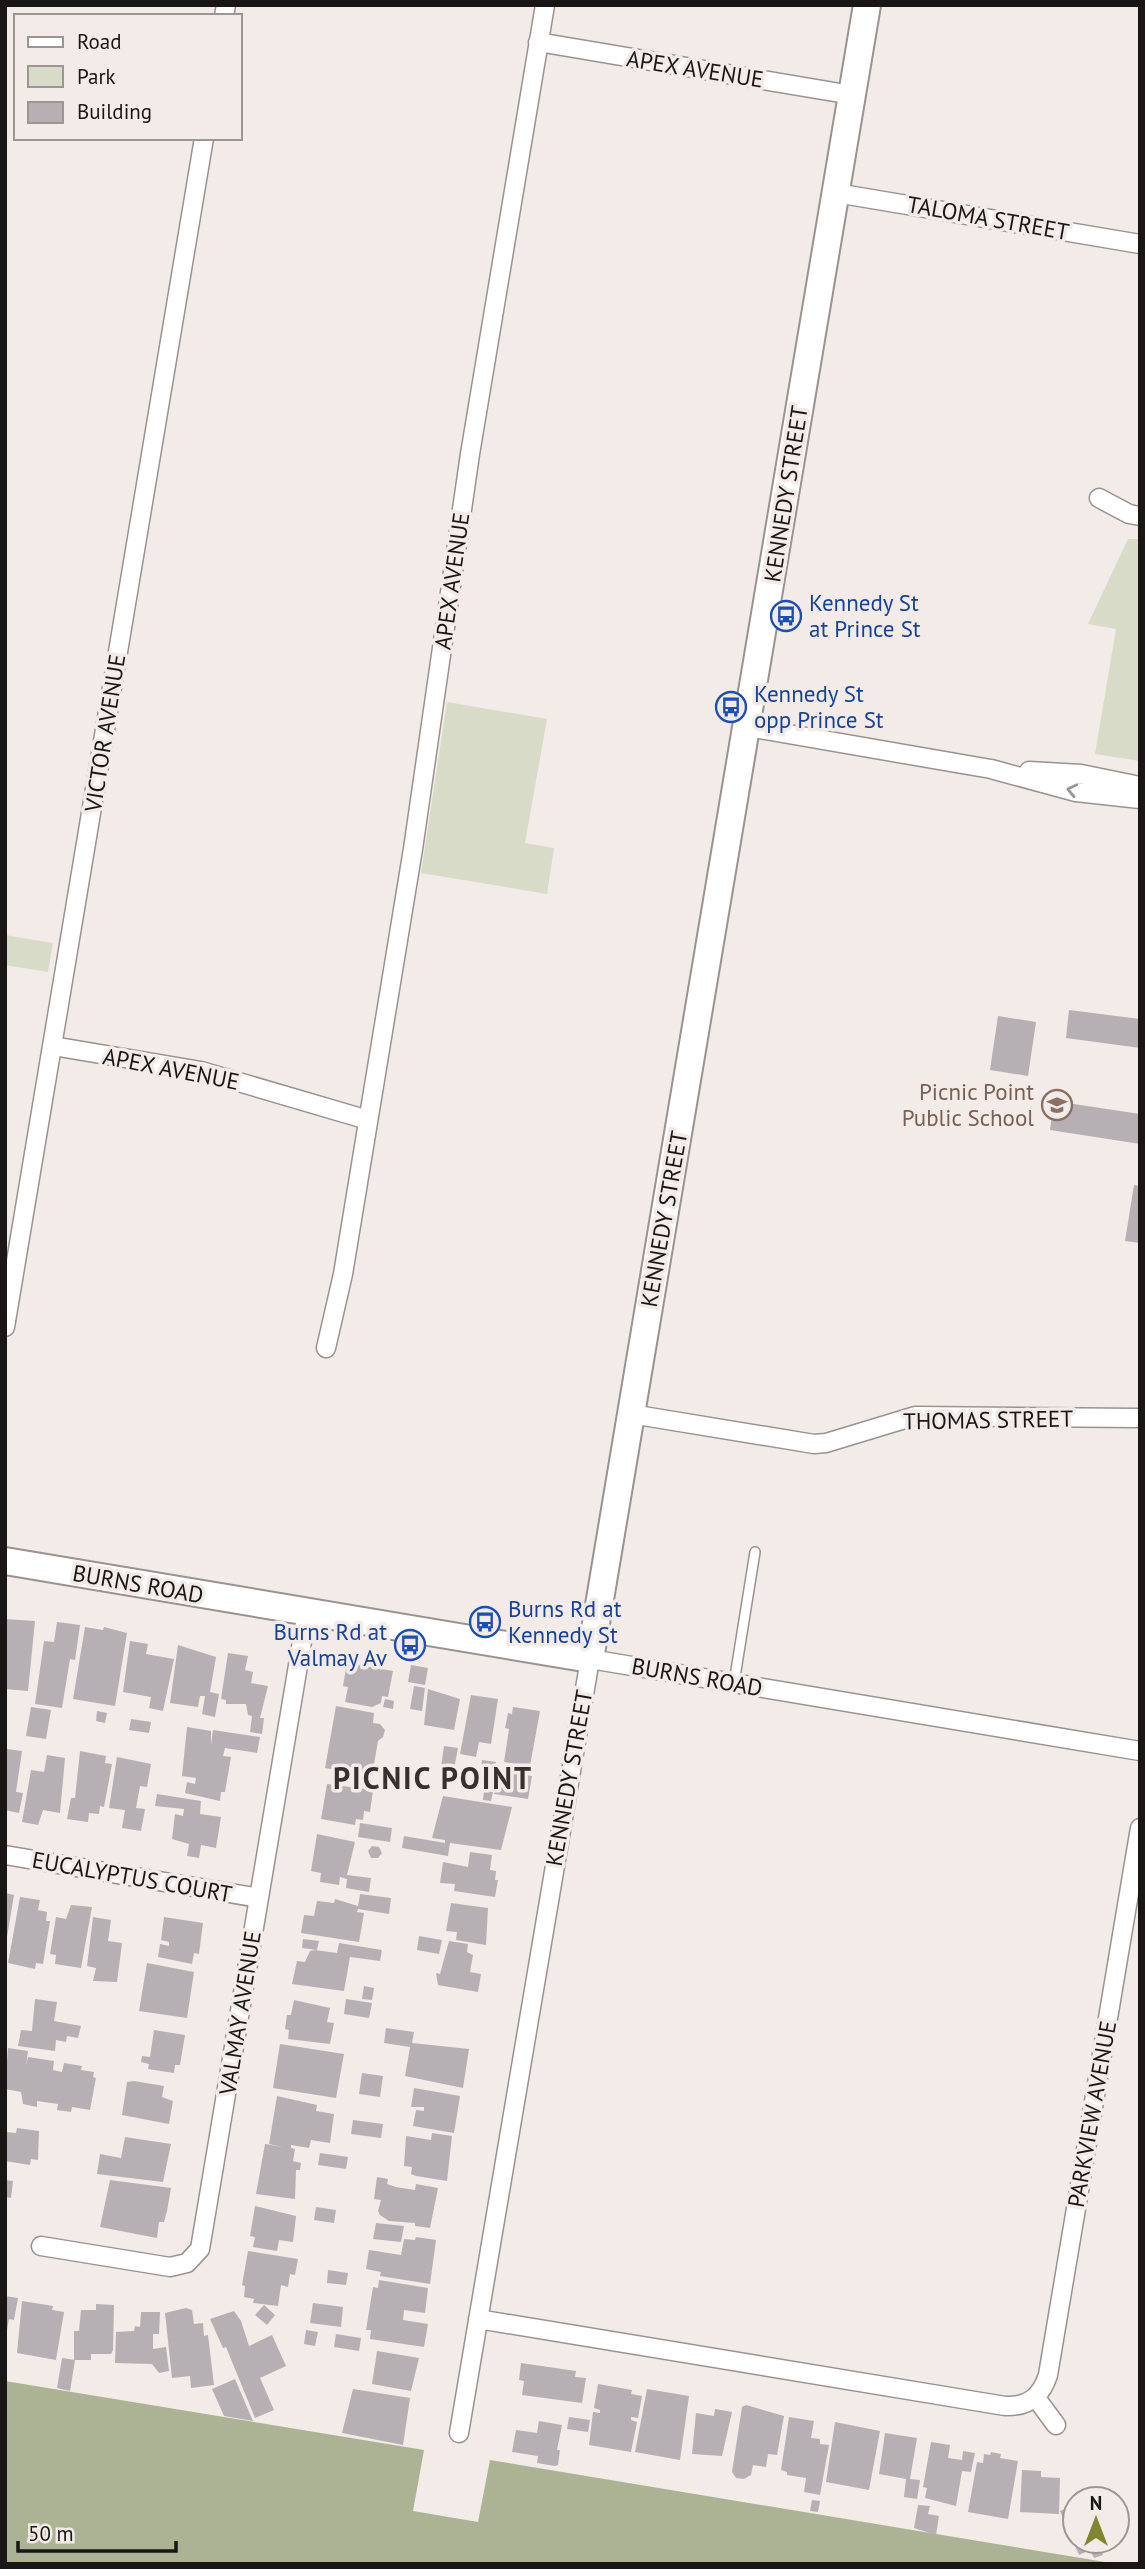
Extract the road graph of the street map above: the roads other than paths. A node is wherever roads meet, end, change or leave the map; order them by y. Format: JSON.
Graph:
{"nodes":[{"id":1,"x":545,"y":5,"type":"edge"},
{"id":2,"x":867,"y":5,"type":"edge"},
{"id":3,"x":538,"y":43,"type":"junction"},
{"id":4,"x":852,"y":95,"type":"junction"},
{"id":5,"x":204,"y":140,"type":"edge"},
{"id":6,"x":836,"y":193,"type":"junction"},
{"id":7,"x":1140,"y":244,"type":"edge"},
{"id":8,"x":1099,"y":498,"type":"dead end"},
{"id":9,"x":1140,"y":516,"type":"edge"},
{"id":10,"x":748,"y":727,"type":"junction"},
{"id":11,"x":991,"y":769,"type":"junction"},
{"id":12,"x":1140,"y":786,"type":"edge"},
{"id":13,"x":1140,"y":799,"type":"edge"},
{"id":14,"x":52,"y":1046,"type":"junction"},
{"id":15,"x":368,"y":1120,"type":"junction"},
{"id":16,"x":5,"y":1328,"type":"edge"},
{"id":17,"x":326,"y":1349,"type":"dead end"},
{"id":18,"x":631,"y":1414,"type":"junction"},
{"id":19,"x":1140,"y":1419,"type":"edge"},
{"id":20,"x":755,"y":1552,"type":"dead end"},
{"id":21,"x":5,"y":1561,"type":"edge"},
{"id":22,"x":307,"y":1612,"type":"junction"},
{"id":23,"x":590,"y":1659,"type":"junction"},
{"id":24,"x":734,"y":1683,"type":"junction"},
{"id":25,"x":1140,"y":1751,"type":"edge"},
{"id":26,"x":1140,"y":1828,"type":"edge"},
{"id":27,"x":5,"y":1855,"type":"edge"},
{"id":28,"x":259,"y":1898,"type":"junction"},
{"id":29,"x":41,"y":2246,"type":"dead end"},
{"id":30,"x":478,"y":2319,"type":"junction"},
{"id":31,"x":1036,"y":2398,"type":"junction"},
{"id":32,"x":1056,"y":2425,"type":"dead end"},
{"id":33,"x":459,"y":2433,"type":"dead end"}],
"edges":[{"from":1,"to":3,"type":"street","name":"APEX AVENUE"},
{"from":2,"to":4,"type":"street","name":"KENNEDY STREET"},
{"from":3,"to":4,"type":"street","name":"APEX AVENUE"},
{"from":3,"to":15,"type":"street","name":"APEX AVENUE"},
{"from":4,"to":6,"type":"street","name":"KENNEDY STREET"},
{"from":5,"to":14,"type":"street","name":"VICTOR AVENUE"},
{"from":6,"to":7,"type":"street","name":"TALOMA STREET"},
{"from":6,"to":10,"type":"street","name":"KENNEDY STREET"},
{"from":8,"to":9,"type":"street"},
{"from":10,"to":11,"type":"street"},
{"from":10,"to":18,"type":"street","name":"KENNEDY STREET"},
{"from":11,"to":12,"type":"street"},
{"from":13,"to":11,"type":"street","one_way":true},
{"from":14,"to":15,"type":"street","name":"APEX AVENUE"},
{"from":14,"to":16,"type":"street","name":"VICTOR AVENUE"},
{"from":15,"to":17,"type":"street","name":"APEX AVENUE"},
{"from":18,"to":19,"type":"street","name":"THOMAS STREET"},
{"from":18,"to":23,"type":"street","name":"KENNEDY STREET"},
{"from":20,"to":24,"type":"lane"},
{"from":21,"to":22,"type":"street","name":"BURNS ROAD"},
{"from":22,"to":23,"type":"street","name":"BURNS ROAD"},
{"from":22,"to":28,"type":"street","name":"VALMAY AVENUE"},
{"from":23,"to":24,"type":"street","name":"BURNS ROAD"},
{"from":23,"to":30,"type":"street","name":"KENNEDY STREET"},
{"from":24,"to":25,"type":"street","name":"BURNS ROAD"},
{"from":26,"to":31,"type":"street","name":"PARKVIEW AVENUE"},
{"from":27,"to":28,"type":"street","name":"EUCALYPTUS COURT"},
{"from":28,"to":29,"type":"street","name":"VALMAY AVENUE"},
{"from":30,"to":31,"type":"street"},
{"from":30,"to":33,"type":"street","name":"KENNEDY STREET"},
{"from":31,"to":32,"type":"street"}]}
